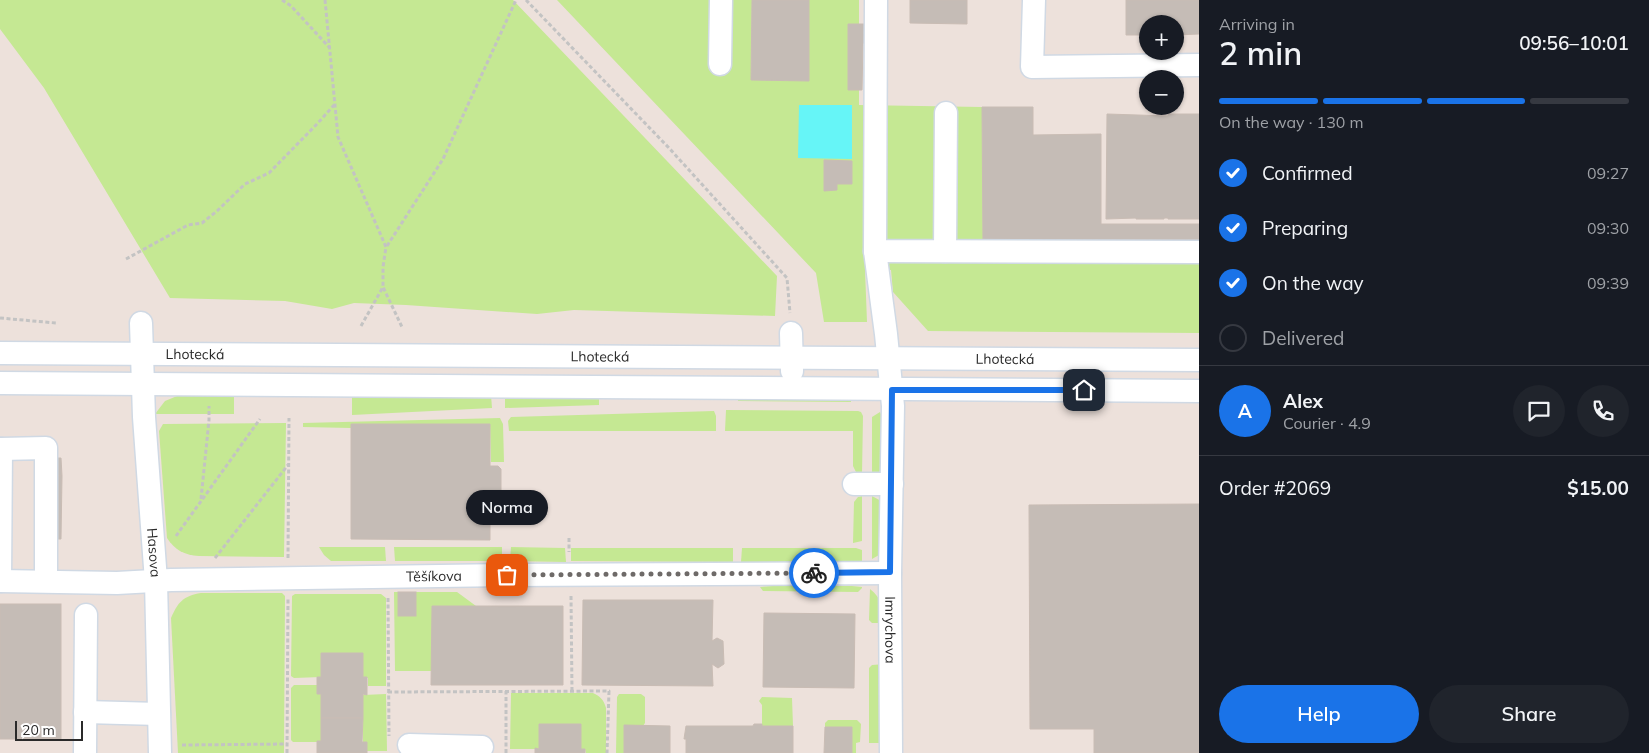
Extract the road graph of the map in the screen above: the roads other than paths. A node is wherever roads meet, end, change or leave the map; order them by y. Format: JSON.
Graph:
{"nodes":[{"id":1,"x":721,"y":0,"type":"edge"},
{"id":2,"x":876,"y":0,"type":"edge"},
{"id":3,"x":1034,"y":0,"type":"edge"},
{"id":4,"x":720,"y":64,"type":"dead end"},
{"id":5,"x":1199,"y":65,"type":"edge"},
{"id":6,"x":946,"y":113,"type":"dead end"},
{"id":7,"x":874,"y":251,"type":"junction"},
{"id":8,"x":945,"y":251,"type":"junction"},
{"id":9,"x":1199,"y":252,"type":"edge"},
{"id":10,"x":141,"y":323,"type":"dead end"},
{"id":11,"x":791,"y":333,"type":"road end"},
{"id":12,"x":0,"y":353,"type":"edge"},
{"id":13,"x":141,"y":353,"type":"junction"},
{"id":14,"x":792,"y":356,"type":"junction"},
{"id":15,"x":888,"y":358,"type":"junction"},
{"id":16,"x":1199,"y":360,"type":"edge"},
{"id":17,"x":0,"y":383,"type":"edge"},
{"id":18,"x":142,"y":384,"type":"junction"},
{"id":19,"x":792,"y":389,"type":"junction"},
{"id":20,"x":892,"y":390,"type":"junction"},
{"id":21,"x":1199,"y":391,"type":"edge"},
{"id":22,"x":1,"y":449,"type":"edge"},
{"id":23,"x":854,"y":484,"type":"dead end"},
{"id":24,"x":892,"y":484,"type":"junction"},
{"id":25,"x":0,"y":491,"type":"edge"},
{"id":26,"x":0,"y":555,"type":"edge"},
{"id":27,"x":890,"y":572,"type":"junction"},
{"id":28,"x":156,"y":580,"type":"junction"},
{"id":29,"x":0,"y":581,"type":"edge"},
{"id":30,"x":46,"y":581,"type":"junction"},
{"id":31,"x":86,"y":615,"type":"dead end"},
{"id":32,"x":86,"y":712,"type":"junction"},
{"id":33,"x":159,"y":714,"type":"junction"},
{"id":34,"x":399,"y":745,"type":"road end"},
{"id":35,"x":482,"y":747,"type":"dead end"},
{"id":36,"x":160,"y":749,"type":"edge"},
{"id":37,"x":447,"y":750,"type":"edge"},
{"id":38,"x":85,"y":753,"type":"edge"},
{"id":39,"x":891,"y":753,"type":"edge"}],
"edges":[{"from":1,"to":4,"type":"street"},
{"from":2,"to":7,"type":"street","name":"Imrychova"},
{"from":3,"to":5,"type":"street"},
{"from":6,"to":8,"type":"street"},
{"from":7,"to":8,"type":"street"},
{"from":7,"to":15,"type":"street","name":"Imrychova"},
{"from":8,"to":9,"type":"street"},
{"from":10,"to":13,"type":"street","name":"Hasova"},
{"from":11,"to":14,"type":"street"},
{"from":12,"to":13,"type":"street","name":"Lhotecká"},
{"from":13,"to":14,"type":"street","name":"Lhotecká"},
{"from":13,"to":18,"type":"street","name":"Hasova"},
{"from":14,"to":15,"type":"street","name":"Lhotecká"},
{"from":14,"to":19,"type":"street"},
{"from":15,"to":16,"type":"street","name":"Lhotecká"},
{"from":15,"to":20,"type":"street","name":"Imrychova"},
{"from":17,"to":18,"type":"street"},
{"from":18,"to":19,"type":"street"},
{"from":18,"to":28,"type":"street","name":"Hasova"},
{"from":19,"to":20,"type":"street"},
{"from":20,"to":21,"type":"street"},
{"from":20,"to":24,"type":"street","name":"Imrychova"},
{"from":22,"to":25,"type":"street"},
{"from":22,"to":30,"type":"street"},
{"from":23,"to":24,"type":"street"},
{"from":24,"to":27,"type":"street","name":"Imrychova"},
{"from":25,"to":26,"type":"street"},
{"from":26,"to":29,"type":"street"},
{"from":27,"to":28,"type":"street","name":"Těšíkova"},
{"from":27,"to":39,"type":"street","name":"Imrychova"},
{"from":28,"to":30,"type":"street","name":"Těšíkova"},
{"from":28,"to":33,"type":"street","name":"Hasova"},
{"from":29,"to":30,"type":"street","name":"Těšíkova"},
{"from":31,"to":32,"type":"street"},
{"from":32,"to":33,"type":"street"},
{"from":32,"to":38,"type":"street"},
{"from":33,"to":36,"type":"street","name":"Hasova"},
{"from":34,"to":37,"type":"street"},
{"from":35,"to":37,"type":"street"}]}
